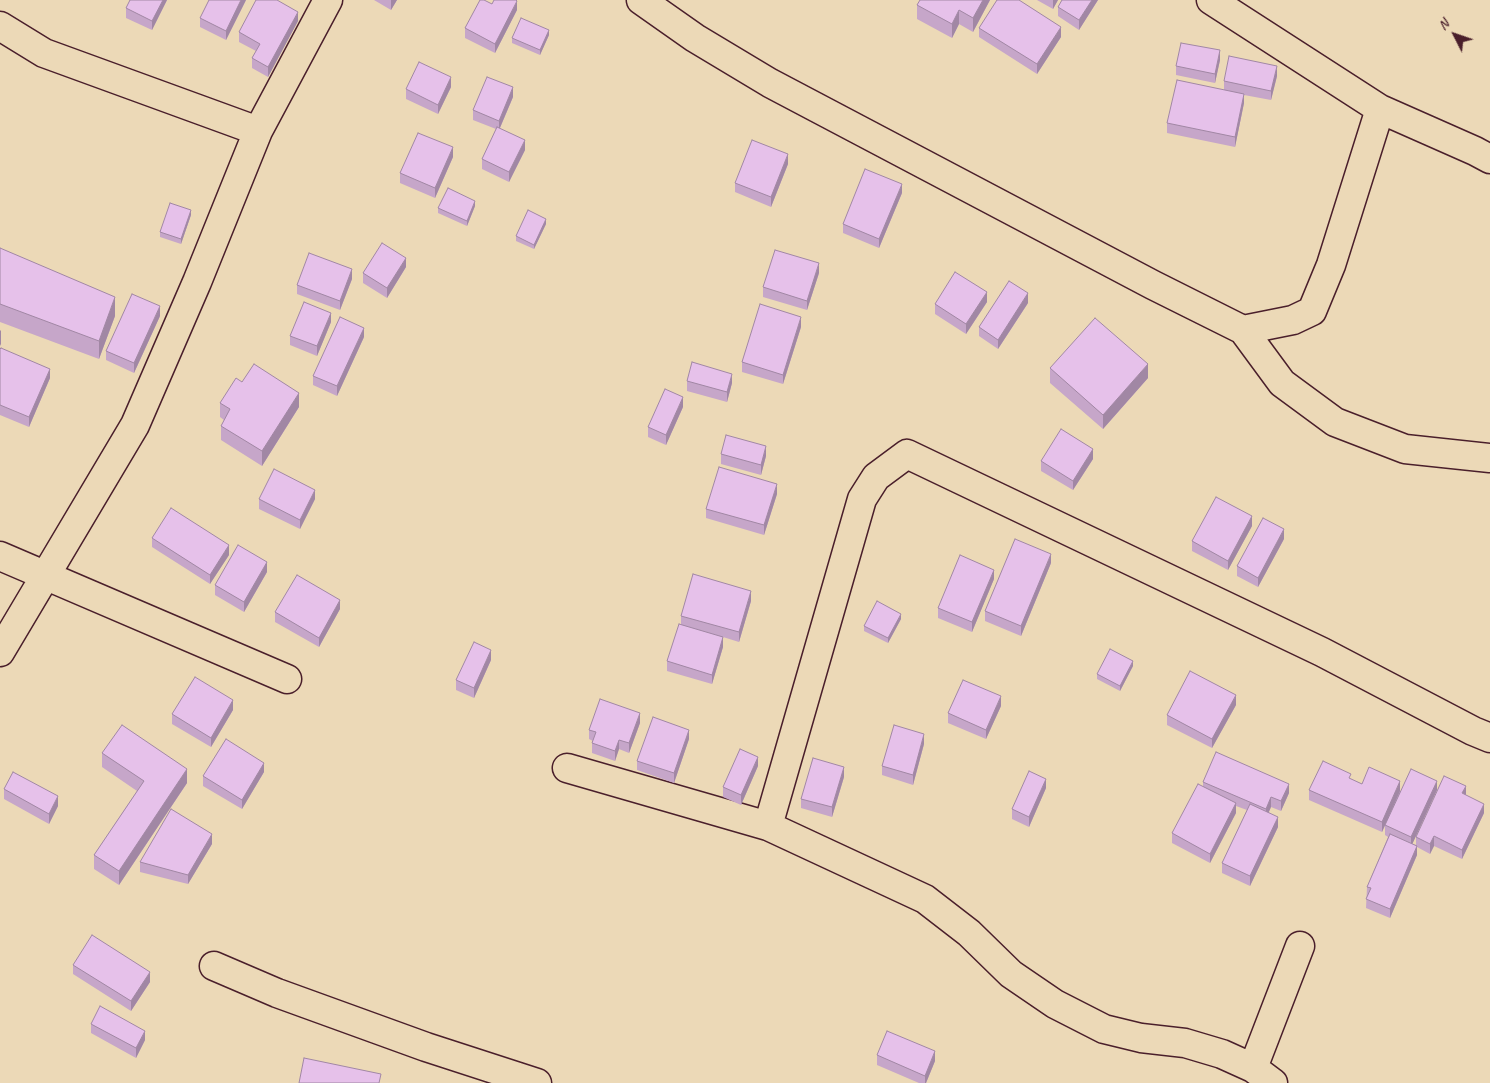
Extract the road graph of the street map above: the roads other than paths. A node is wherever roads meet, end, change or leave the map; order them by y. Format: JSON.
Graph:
{"nodes":[{"id":1,"x":328,"y":0,"type":"edge"},
{"id":2,"x":641,"y":0,"type":"edge"},
{"id":3,"x":1211,"y":0,"type":"edge"},
{"id":4,"x":0,"y":26,"type":"edge"},
{"id":5,"x":1380,"y":109,"type":"junction"},
{"id":6,"x":258,"y":130,"type":"junction"},
{"id":7,"x":1490,"y":159,"type":"edge"},
{"id":8,"x":1243,"y":330,"type":"junction"},
{"id":9,"x":1490,"y":458,"type":"edge"},
{"id":10,"x":0,"y":556,"type":"edge"},
{"id":11,"x":46,"y":576,"type":"junction"},
{"id":12,"x":0,"y":652,"type":"edge"},
{"id":13,"x":287,"y":679,"type":"dead end"},
{"id":14,"x":1490,"y":738,"type":"edge"},
{"id":15,"x":567,"y":768,"type":"dead end"},
{"id":16,"x":768,"y":826,"type":"junction"},
{"id":17,"x":1300,"y":946,"type":"dead end"},
{"id":18,"x":214,"y":966,"type":"dead end"},
{"id":19,"x":1263,"y":1076,"type":"edge"},
{"id":20,"x":537,"y":1083,"type":"edge"}],
"edges":[{"from":1,"to":6,"type":"street"},
{"from":2,"to":8,"type":"street"},
{"from":3,"to":5,"type":"street"},
{"from":4,"to":6,"type":"street"},
{"from":5,"to":7,"type":"street"},
{"from":5,"to":8,"type":"street"},
{"from":6,"to":11,"type":"street"},
{"from":8,"to":9,"type":"street"},
{"from":10,"to":11,"type":"street"},
{"from":11,"to":12,"type":"street"},
{"from":11,"to":13,"type":"street"},
{"from":14,"to":16,"type":"street"},
{"from":15,"to":16,"type":"street"},
{"from":16,"to":19,"type":"street"},
{"from":17,"to":19,"type":"street"},
{"from":18,"to":20,"type":"street"}]}
